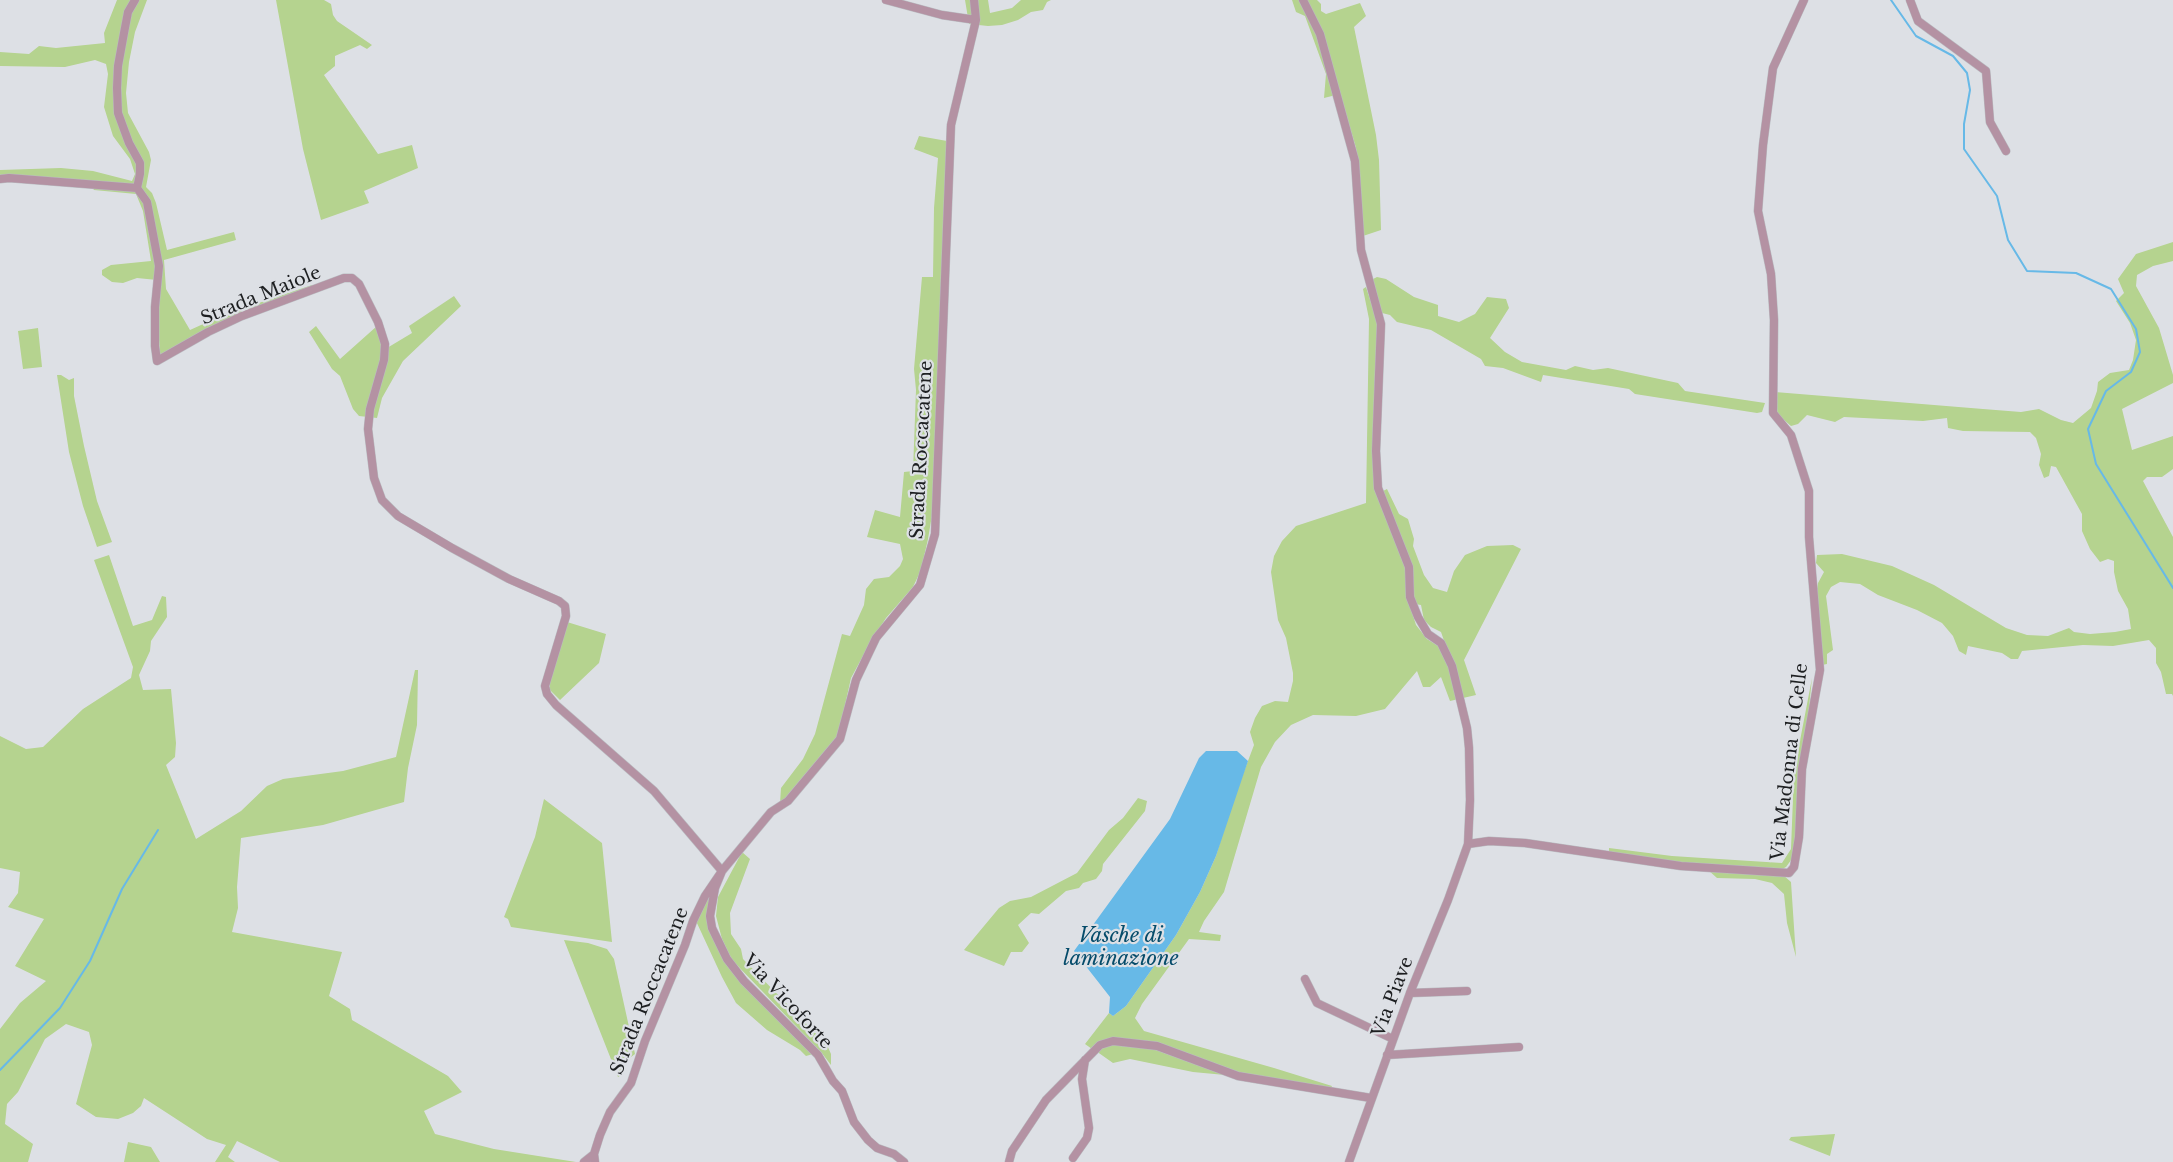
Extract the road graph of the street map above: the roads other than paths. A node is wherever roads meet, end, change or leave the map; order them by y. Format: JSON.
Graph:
{"nodes":[{"id":1,"x":135,"y":0,"type":"edge"},
{"id":2,"x":886,"y":0,"type":"edge"},
{"id":3,"x":974,"y":0,"type":"edge"},
{"id":4,"x":1303,"y":0,"type":"edge"},
{"id":5,"x":1804,"y":0,"type":"edge"},
{"id":6,"x":1910,"y":0,"type":"edge"},
{"id":7,"x":976,"y":20,"type":"junction"},
{"id":8,"x":2006,"y":151,"type":"dead end"},
{"id":9,"x":0,"y":179,"type":"edge"},
{"id":10,"x":137,"y":188,"type":"junction"},
{"id":11,"x":1468,"y":844,"type":"junction"},
{"id":12,"x":722,"y":871,"type":"junction"},
{"id":13,"x":1305,"y":979,"type":"dead end"},
{"id":14,"x":1467,"y":991,"type":"dead end"},
{"id":15,"x":1410,"y":993,"type":"junction"},
{"id":16,"x":1393,"y":1040,"type":"junction"},
{"id":17,"x":1519,"y":1047,"type":"dead end"},
{"id":18,"x":1387,"y":1055,"type":"junction"},
{"id":19,"x":1085,"y":1059,"type":"junction"},
{"id":20,"x":1371,"y":1098,"type":"junction"},
{"id":21,"x":594,"y":1158,"type":"edge"},
{"id":22,"x":1073,"y":1158,"type":"dead end"},
{"id":23,"x":584,"y":1162,"type":"edge"},
{"id":24,"x":904,"y":1162,"type":"edge"},
{"id":25,"x":1009,"y":1162,"type":"edge"},
{"id":26,"x":1349,"y":1162,"type":"edge"}],
"edges":[{"from":1,"to":10,"type":"street","name":"Strada Maiole"},
{"from":2,"to":7,"type":"street"},
{"from":3,"to":7,"type":"street","name":"Strada Roccacatene"},
{"from":4,"to":11,"type":"street","name":"Via Piave"},
{"from":5,"to":11,"type":"street","name":"Via Madonna di Celle"},
{"from":6,"to":8,"type":"street"},
{"from":7,"to":12,"type":"street","name":"Strada Roccacatene"},
{"from":9,"to":10,"type":"street"},
{"from":10,"to":12,"type":"street","name":"Strada Maiole"},
{"from":11,"to":15,"type":"street","name":"Via Piave"},
{"from":12,"to":21,"type":"street","name":"Strada Roccacatene"},
{"from":12,"to":24,"type":"street","name":"Via Vicoforte"},
{"from":13,"to":16,"type":"street"},
{"from":14,"to":15,"type":"street"},
{"from":15,"to":16,"type":"street","name":"Via Piave"},
{"from":16,"to":18,"type":"street","name":"Via Piave"},
{"from":17,"to":18,"type":"street"},
{"from":18,"to":20,"type":"street","name":"Via Piave"},
{"from":19,"to":20,"type":"street"},
{"from":19,"to":22,"type":"street"},
{"from":19,"to":25,"type":"street"},
{"from":20,"to":26,"type":"street","name":"Via Piave"},
{"from":21,"to":23,"type":"street","name":"Strada Roccacatene"}]}
